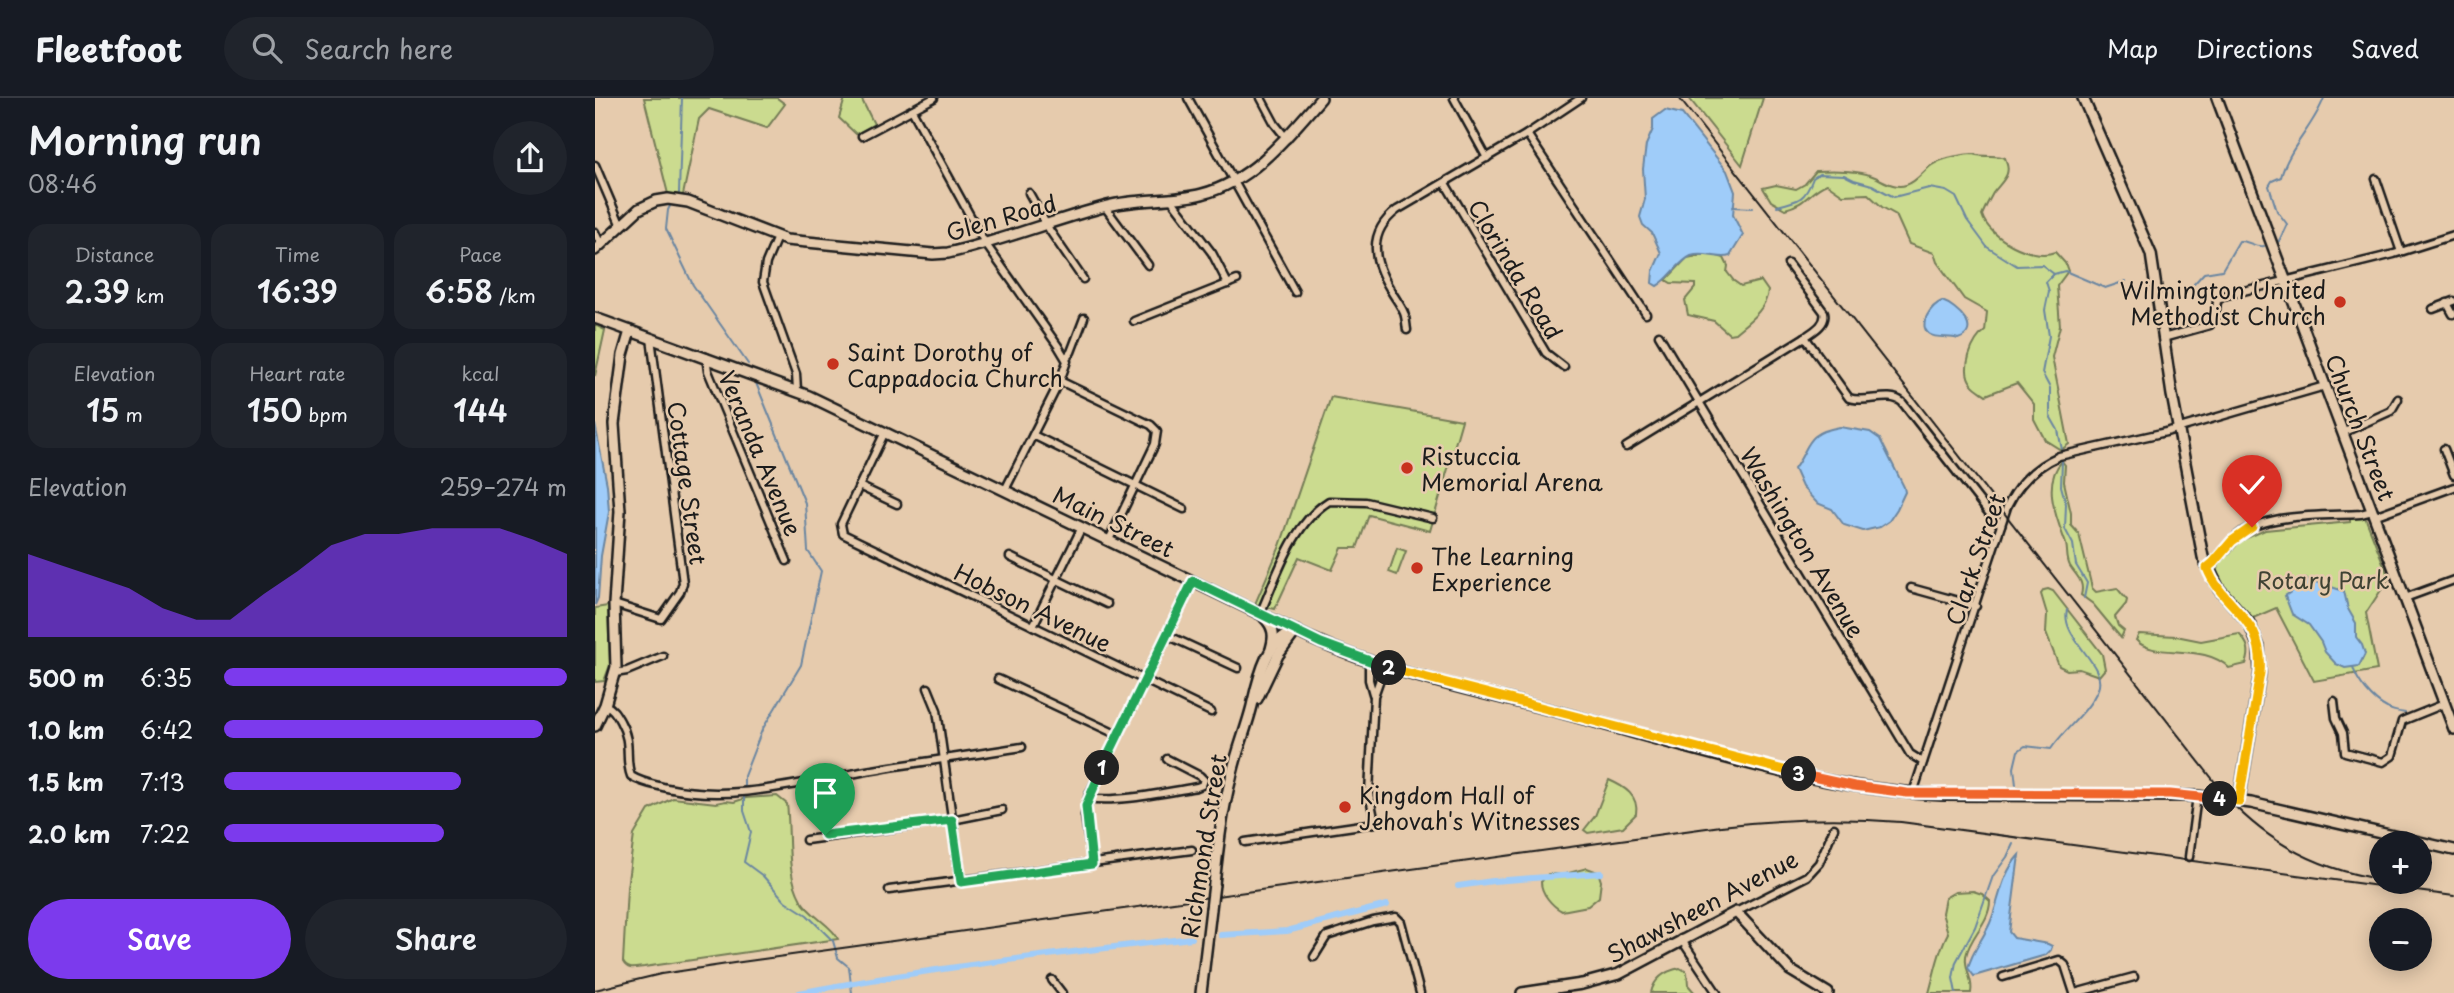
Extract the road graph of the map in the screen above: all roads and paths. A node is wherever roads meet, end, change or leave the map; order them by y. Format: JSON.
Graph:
{"nodes":[{"id":1,"x":934,"y":98,"type":"edge"},
{"id":2,"x":1188,"y":98,"type":"edge"},
{"id":3,"x":1261,"y":98,"type":"edge"},
{"id":4,"x":1321,"y":98,"type":"edge"},
{"id":5,"x":1454,"y":98,"type":"edge"},
{"id":6,"x":1581,"y":98,"type":"edge"},
{"id":7,"x":2083,"y":98,"type":"edge"},
{"id":8,"x":2217,"y":98,"type":"edge"},
{"id":9,"x":912,"y":110,"type":"junction"},
{"id":10,"x":1527,"y":134,"type":"junction"},
{"id":11,"x":862,"y":136,"type":"dead end"},
{"id":12,"x":1287,"y":139,"type":"junction"},
{"id":13,"x":1487,"y":158,"type":"junction"},
{"id":14,"x":595,"y":165,"type":"edge"},
{"id":15,"x":2376,"y":179,"type":"dead end"},
{"id":16,"x":1233,"y":180,"type":"junction"},
{"id":17,"x":1445,"y":183,"type":"junction"},
{"id":18,"x":1029,"y":193,"type":"dead end"},
{"id":19,"x":1170,"y":198,"type":"junction"},
{"id":20,"x":1105,"y":207,"type":"junction"},
{"id":21,"x":1047,"y":225,"type":"junction"},
{"id":22,"x":621,"y":226,"type":"junction"},
{"id":23,"x":595,"y":232,"type":"edge"},
{"id":24,"x":2454,"y":235,"type":"edge"},
{"id":25,"x":777,"y":237,"type":"junction"},
{"id":26,"x":985,"y":243,"type":"junction"},
{"id":27,"x":598,"y":247,"type":"edge"},
{"id":28,"x":2402,"y":252,"type":"junction"},
{"id":29,"x":1788,"y":264,"type":"dead end"},
{"id":30,"x":1147,"y":265,"type":"dead end"},
{"id":31,"x":1083,"y":279,"type":"dead end"},
{"id":32,"x":1237,"y":280,"type":"dead end"},
{"id":33,"x":2286,"y":281,"type":"junction"},
{"id":34,"x":1228,"y":284,"type":"junction"},
{"id":35,"x":1295,"y":292,"type":"dead end"},
{"id":36,"x":2451,"y":302,"type":"edge"},
{"id":37,"x":2433,"y":309,"type":"dead end"},
{"id":38,"x":1646,"y":314,"type":"dead end"},
{"id":39,"x":2453,"y":314,"type":"edge"},
{"id":40,"x":595,"y":318,"type":"edge"},
{"id":41,"x":1084,"y":318,"type":"dead end"},
{"id":42,"x":1134,"y":321,"type":"dead end"},
{"id":43,"x":1407,"y":330,"type":"dead end"},
{"id":44,"x":630,"y":331,"type":"junction"},
{"id":45,"x":1659,"y":335,"type":"dead end"},
{"id":46,"x":1805,"y":337,"type":"junction"},
{"id":47,"x":651,"y":338,"type":"junction"},
{"id":48,"x":2163,"y":338,"type":"junction"},
{"id":49,"x":706,"y":357,"type":"junction"},
{"id":50,"x":1066,"y":358,"type":"junction"},
{"id":51,"x":1564,"y":367,"type":"dead end"},
{"id":52,"x":1061,"y":381,"type":"junction"},
{"id":53,"x":2325,"y":386,"type":"junction"},
{"id":54,"x":797,"y":390,"type":"junction"},
{"id":55,"x":2398,"y":399,"type":"dead end"},
{"id":56,"x":1699,"y":402,"type":"junction"},
{"id":57,"x":2177,"y":428,"type":"junction"},
{"id":58,"x":885,"y":432,"type":"junction"},
{"id":59,"x":2342,"y":433,"type":"junction"},
{"id":60,"x":1033,"y":435,"type":"junction"},
{"id":61,"x":1626,"y":447,"type":"dead end"},
{"id":62,"x":2444,"y":449,"type":"dead end"},
{"id":63,"x":2454,"y":475,"type":"edge"},
{"id":64,"x":1135,"y":484,"type":"junction"},
{"id":65,"x":859,"y":486,"type":"junction"},
{"id":66,"x":2454,"y":487,"type":"edge"},
{"id":67,"x":1005,"y":490,"type":"junction"},
{"id":68,"x":897,"y":504,"type":"dead end"},
{"id":69,"x":1184,"y":509,"type":"dead end"},
{"id":70,"x":2373,"y":513,"type":"junction"},
{"id":71,"x":1433,"y":518,"type":"dead end"},
{"id":72,"x":2001,"y":525,"type":"junction"},
{"id":73,"x":1082,"y":527,"type":"junction"},
{"id":74,"x":1109,"y":540,"type":"junction"},
{"id":75,"x":1010,"y":557,"type":"dead end"},
{"id":76,"x":787,"y":561,"type":"dead end"},
{"id":77,"x":2207,"y":568,"type":"junction"},
{"id":78,"x":1057,"y":580,"type":"junction"},
{"id":79,"x":2454,"y":580,"type":"edge"},
{"id":80,"x":1193,"y":581,"type":"junction"},
{"id":81,"x":1911,"y":588,"type":"dead end"},
{"id":82,"x":2405,"y":598,"type":"junction"},
{"id":83,"x":614,"y":604,"type":"junction"},
{"id":84,"x":1107,"y":604,"type":"dead end"},
{"id":85,"x":1976,"y":606,"type":"junction"},
{"id":86,"x":1260,"y":614,"type":"junction"},
{"id":87,"x":1033,"y":626,"type":"junction"},
{"id":88,"x":1296,"y":631,"type":"junction"},
{"id":89,"x":1167,"y":635,"type":"junction"},
{"id":90,"x":1269,"y":655,"type":"junction"},
{"id":91,"x":663,"y":656,"type":"dead end"},
{"id":92,"x":1369,"y":661,"type":"junction"},
{"id":93,"x":1389,"y":667,"type":"junction"},
{"id":94,"x":1238,"y":668,"type":"dead end"},
{"id":95,"x":615,"y":673,"type":"junction"},
{"id":96,"x":998,"y":679,"type":"dead end"},
{"id":97,"x":1146,"y":680,"type":"junction"},
{"id":98,"x":928,"y":688,"type":"dead end"},
{"id":99,"x":1374,"y":696,"type":"junction"},
{"id":100,"x":2334,"y":701,"type":"dead end"},
{"id":101,"x":2444,"y":704,"type":"junction"},
{"id":102,"x":605,"y":705,"type":"junction"},
{"id":103,"x":1252,"y":706,"type":"junction"},
{"id":104,"x":1211,"y":712,"type":"dead end"},
{"id":105,"x":597,"y":720,"type":"edge"},
{"id":106,"x":2454,"y":729,"type":"edge"},
{"id":107,"x":1118,"y":735,"type":"junction"},
{"id":108,"x":1022,"y":747,"type":"dead end"},
{"id":109,"x":944,"y":759,"type":"junction"},
{"id":110,"x":1167,"y":759,"type":"dead end"},
{"id":111,"x":1923,"y":762,"type":"junction"},
{"id":112,"x":1913,"y":793,"type":"junction"},
{"id":113,"x":2197,"y":796,"type":"junction"},
{"id":114,"x":1088,"y":799,"type":"junction"},
{"id":115,"x":2239,"y":801,"type":"junction"},
{"id":116,"x":1002,"y":810,"type":"dead end"},
{"id":117,"x":952,"y":820,"type":"junction"},
{"id":118,"x":1834,"y":828,"type":"dead end"},
{"id":119,"x":806,"y":839,"type":"dead end"},
{"id":120,"x":1245,"y":842,"type":"dead end"},
{"id":121,"x":1192,"y":850,"type":"dead end"},
{"id":122,"x":2454,"y":850,"type":"edge"},
{"id":123,"x":2189,"y":857,"type":"dead end"},
{"id":124,"x":1092,"y":864,"type":"junction"},
{"id":125,"x":961,"y":882,"type":"junction"},
{"id":126,"x":889,"y":890,"type":"dead end"},
{"id":127,"x":1736,"y":912,"type":"junction"},
{"id":128,"x":1681,"y":939,"type":"junction"},
{"id":129,"x":1314,"y":957,"type":"dead end"},
{"id":130,"x":2003,"y":977,"type":"dead end"},
{"id":131,"x":2134,"y":977,"type":"dead end"},
{"id":132,"x":1052,"y":980,"type":"dead end"},
{"id":133,"x":1561,"y":990,"type":"edge"},
{"id":134,"x":1062,"y":993,"type":"edge"},
{"id":135,"x":1201,"y":993,"type":"edge"},
{"id":136,"x":1420,"y":993,"type":"edge"},
{"id":137,"x":1522,"y":993,"type":"edge"},
{"id":138,"x":1717,"y":993,"type":"edge"},
{"id":139,"x":1828,"y":993,"type":"edge"},
{"id":140,"x":2075,"y":993,"type":"edge"}],
"edges":[{"from":1,"to":9,"type":"street"},
{"from":2,"to":16,"type":"street"},
{"from":3,"to":12,"type":"street"},
{"from":4,"to":12,"type":"main road","name":"Glen Road"},
{"from":5,"to":13,"type":"street"},
{"from":6,"to":10,"type":"street"},
{"from":7,"to":48,"type":"main road"},
{"from":8,"to":33,"type":"main road","name":"Church Street"},
{"from":9,"to":11,"type":"street"},
{"from":9,"to":26,"type":"street"},
{"from":10,"to":13,"type":"street"},
{"from":10,"to":38,"type":"street"},
{"from":12,"to":16,"type":"main road","name":"Glen Road"},
{"from":13,"to":17,"type":"street"},
{"from":14,"to":22,"type":"street"},
{"from":15,"to":28,"type":"street"},
{"from":16,"to":19,"type":"main road","name":"Glen Road"},
{"from":16,"to":35,"type":"street"},
{"from":17,"to":43,"type":"street"},
{"from":17,"to":51,"type":"street","name":"Clorinda Road"},
{"from":18,"to":21,"type":"street"},
{"from":19,"to":20,"type":"main road","name":"Glen Road"},
{"from":19,"to":34,"type":"street"},
{"from":20,"to":21,"type":"main road","name":"Glen Road"},
{"from":20,"to":30,"type":"street"},
{"from":21,"to":26,"type":"main road","name":"Glen Road"},
{"from":21,"to":31,"type":"street"},
{"from":22,"to":25,"type":"main road","name":"Glen Road"},
{"from":22,"to":27,"type":"main road","name":"Glen Road"},
{"from":23,"to":27,"type":"street"},
{"from":24,"to":28,"type":"street"},
{"from":25,"to":26,"type":"main road","name":"Glen Road"},
{"from":25,"to":54,"type":"street"},
{"from":26,"to":50,"type":"street"},
{"from":28,"to":33,"type":"street"},
{"from":29,"to":46,"type":"street"},
{"from":32,"to":34,"type":"street"},
{"from":33,"to":48,"type":"street"},
{"from":33,"to":53,"type":"main road","name":"Church Street"},
{"from":34,"to":42,"type":"street"},
{"from":36,"to":37,"type":"street"},
{"from":36,"to":39,"type":"street"},
{"from":40,"to":44,"type":"main road","name":"Main Street"},
{"from":41,"to":50,"type":"street"},
{"from":44,"to":47,"type":"main road","name":"Main Street"},
{"from":44,"to":83,"type":"main road"},
{"from":45,"to":56,"type":"street","name":"Washington Avenue"},
{"from":46,"to":56,"type":"street"},
{"from":46,"to":72,"type":"street"},
{"from":47,"to":49,"type":"main road","name":"Main Street"},
{"from":47,"to":83,"type":"street","name":"Cottage Street"},
{"from":48,"to":57,"type":"main road"},
{"from":49,"to":54,"type":"main road","name":"Main Street"},
{"from":49,"to":76,"type":"street","name":"Veranda Avenue"},
{"from":50,"to":52,"type":"street"},
{"from":52,"to":60,"type":"street"},
{"from":52,"to":64,"type":"street"},
{"from":53,"to":57,"type":"street","name":"Clark Street"},
{"from":53,"to":59,"type":"main road","name":"Church Street"},
{"from":54,"to":58,"type":"main road","name":"Main Street"},
{"from":55,"to":59,"type":"street"},
{"from":56,"to":61,"type":"street"},
{"from":56,"to":111,"type":"street","name":"Washington Avenue"},
{"from":57,"to":72,"type":"street","name":"Clark Street"},
{"from":57,"to":77,"type":"main road"},
{"from":58,"to":65,"type":"street"},
{"from":58,"to":67,"type":"main road","name":"Main Street"},
{"from":59,"to":70,"type":"main road","name":"Church Street"},
{"from":60,"to":64,"type":"street"},
{"from":60,"to":67,"type":"street"},
{"from":62,"to":63,"type":"street"},
{"from":64,"to":69,"type":"street"},
{"from":64,"to":74,"type":"street"},
{"from":65,"to":68,"type":"street"},
{"from":65,"to":87,"type":"street","name":"Hobson Avenue"},
{"from":66,"to":70,"type":"street"},
{"from":67,"to":73,"type":"main road","name":"Main Street"},
{"from":70,"to":77,"type":"street"},
{"from":70,"to":82,"type":"main road","name":"Church Street"},
{"from":71,"to":86,"type":"street"},
{"from":72,"to":85,"type":"street","name":"Clark Street"},
{"from":73,"to":74,"type":"main road","name":"Main Street"},
{"from":73,"to":78,"type":"street"},
{"from":74,"to":80,"type":"main road","name":"Main Street"},
{"from":75,"to":78,"type":"street"},
{"from":77,"to":115,"type":"main road"},
{"from":78,"to":84,"type":"street"},
{"from":78,"to":87,"type":"street"},
{"from":79,"to":82,"type":"street"},
{"from":80,"to":86,"type":"main road","name":"Main Street"},
{"from":80,"to":89,"type":"street"},
{"from":81,"to":85,"type":"street"},
{"from":82,"to":101,"type":"main road","name":"Church Street"},
{"from":83,"to":95,"type":"main road"},
{"from":85,"to":111,"type":"street","name":"Clark Street"},
{"from":86,"to":88,"type":"main road","name":"Main Street"},
{"from":86,"to":90,"type":"main road"},
{"from":87,"to":97,"type":"street","name":"Hobson Avenue"},
{"from":88,"to":90,"type":"main road","name":"Richmond Street"},
{"from":88,"to":92,"type":"main road","name":"Main Street"},
{"from":88,"to":103,"type":"main road","name":"Richmond Street"},
{"from":89,"to":94,"type":"street"},
{"from":89,"to":97,"type":"street"},
{"from":90,"to":103,"type":"main road","name":"Richmond Street"},
{"from":91,"to":95,"type":"street"},
{"from":92,"to":93,"type":"main road","name":"Main Street"},
{"from":92,"to":99,"type":"street"},
{"from":93,"to":99,"type":"street"},
{"from":93,"to":112,"type":"main road","name":"Main Street"},
{"from":95,"to":102,"type":"main road"},
{"from":96,"to":107,"type":"street"},
{"from":97,"to":104,"type":"street","name":"Hobson Avenue"},
{"from":97,"to":107,"type":"street"},
{"from":98,"to":109,"type":"street"},
{"from":99,"to":120,"type":"street"},
{"from":100,"to":101,"type":"street"},
{"from":101,"to":106,"type":"main road","name":"Church Street"},
{"from":102,"to":105,"type":"main road"},
{"from":102,"to":109,"type":"street"},
{"from":103,"to":135,"type":"main road","name":"Richmond Street","bridge":true},
{"from":107,"to":114,"type":"street"},
{"from":108,"to":109,"type":"street"},
{"from":109,"to":117,"type":"street"},
{"from":110,"to":114,"type":"street"},
{"from":111,"to":112,"type":"street","name":"Clark Street"},
{"from":112,"to":113,"type":"main road","name":"Main Street"},
{"from":113,"to":115,"type":"main road","name":"Main Street"},
{"from":113,"to":123,"type":"street"},
{"from":114,"to":124,"type":"street"},
{"from":115,"to":122,"type":"main road","name":"Main Street"},
{"from":116,"to":117,"type":"street"},
{"from":117,"to":119,"type":"street"},
{"from":117,"to":125,"type":"street"},
{"from":118,"to":127,"type":"street","name":"Shawsheen Avenue"},
{"from":121,"to":124,"type":"street"},
{"from":124,"to":125,"type":"street"},
{"from":125,"to":126,"type":"street"},
{"from":127,"to":128,"type":"main road","name":"Shawsheen Avenue"},
{"from":127,"to":139,"type":"main road"},
{"from":128,"to":133,"type":"main road","name":"Shawsheen Avenue"},
{"from":128,"to":138,"type":"street"},
{"from":129,"to":136,"type":"street"},
{"from":130,"to":140,"type":"street"},
{"from":131,"to":140,"type":"street"},
{"from":132,"to":134,"type":"street"},
{"from":133,"to":137,"type":"main road","name":"Shawsheen Avenue"}]}
